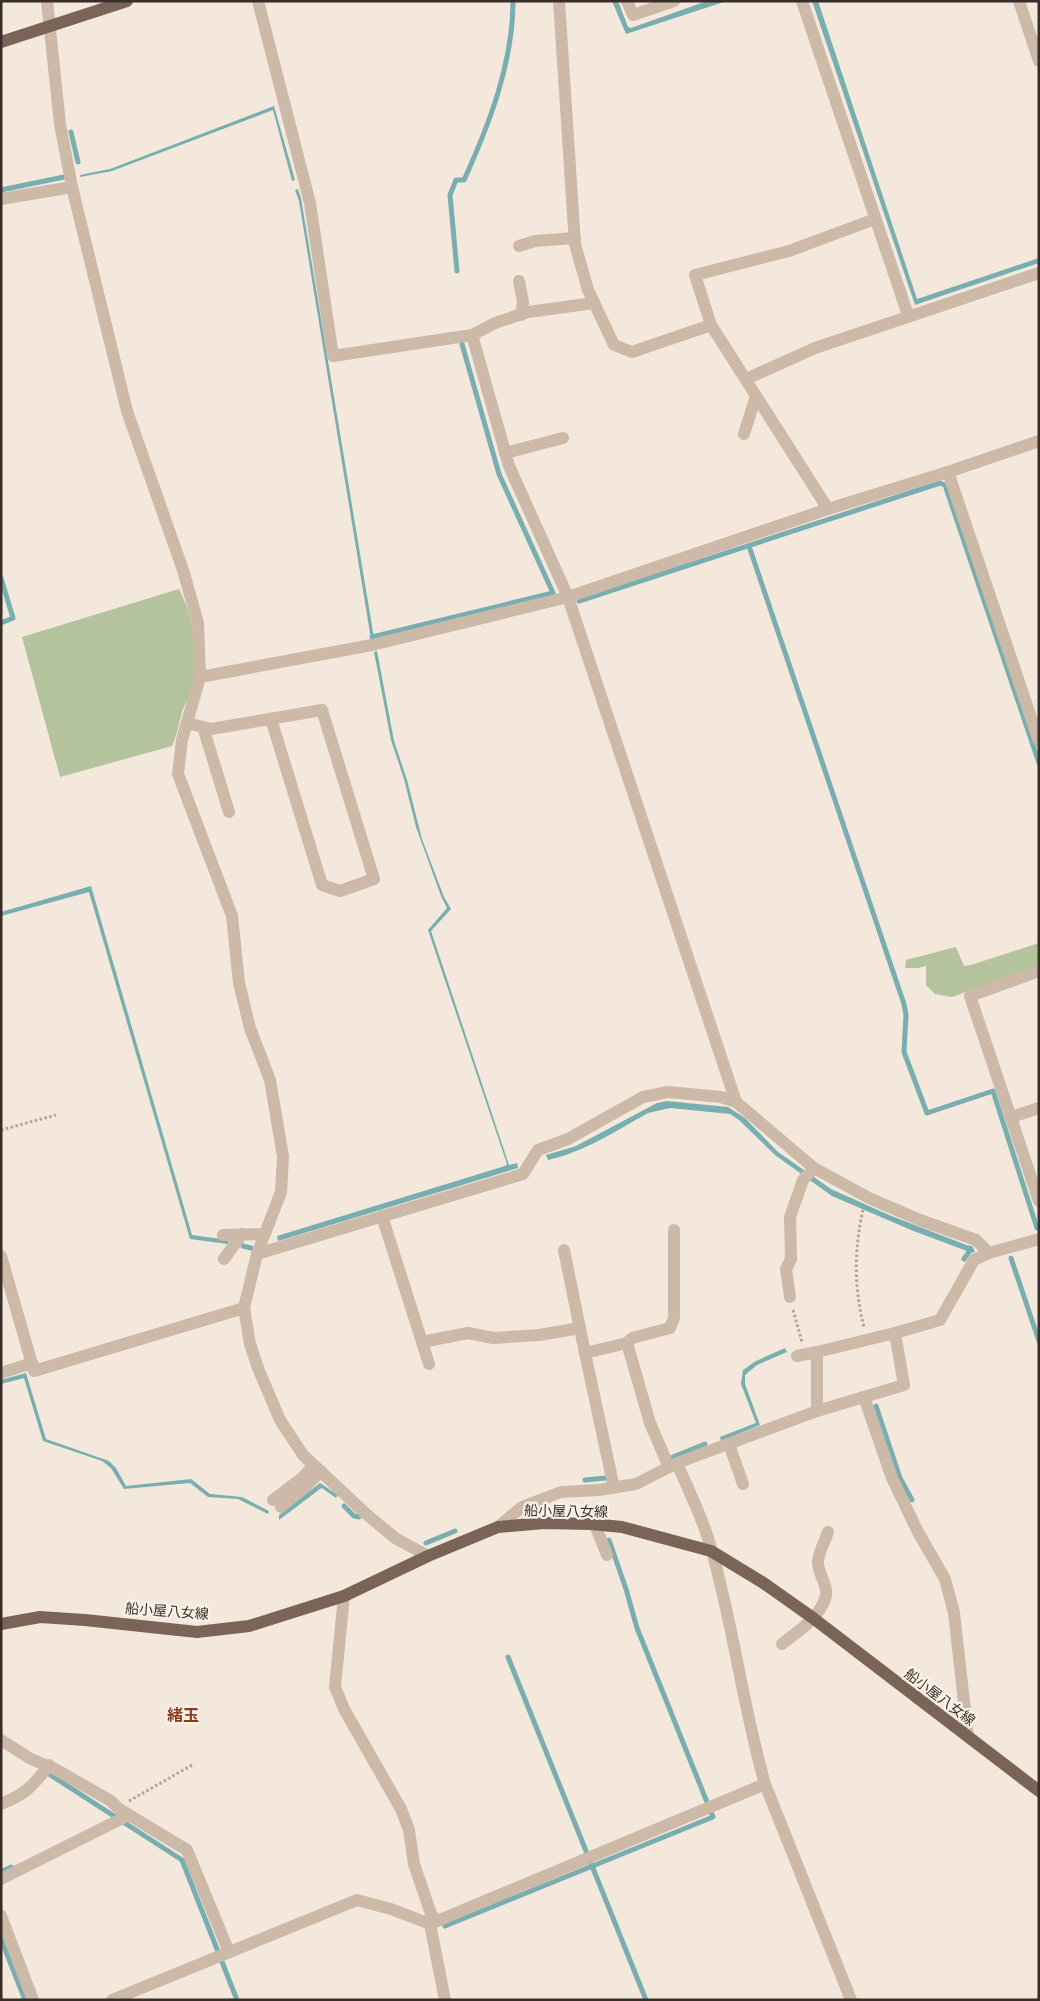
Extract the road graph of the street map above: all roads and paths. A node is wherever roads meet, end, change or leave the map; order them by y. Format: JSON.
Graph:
{"nodes":[{"id":1,"x":47,"y":1,"type":"edge"},
{"id":2,"x":128,"y":1,"type":"edge"},
{"id":3,"x":258,"y":1,"type":"edge"},
{"id":4,"x":559,"y":1,"type":"edge"},
{"id":5,"x":627,"y":1,"type":"edge"},
{"id":6,"x":674,"y":1,"type":"edge"},
{"id":7,"x":802,"y":1,"type":"edge"},
{"id":8,"x":1019,"y":1,"type":"edge"},
{"id":9,"x":49,"y":27,"type":"junction"},
{"id":10,"x":1,"y":42,"type":"edge"},
{"id":11,"x":1039,"y":61,"type":"edge"},
{"id":12,"x":72,"y":188,"type":"junction"},
{"id":13,"x":1,"y":198,"type":"edge"},
{"id":14,"x":875,"y":219,"type":"junction"},
{"id":15,"x":575,"y":238,"type":"junction"},
{"id":16,"x":518,"y":246,"type":"dead end"},
{"id":17,"x":1039,"y":272,"type":"edge"},
{"id":18,"x":519,"y":281,"type":"dead end"},
{"id":19,"x":594,"y":303,"type":"junction"},
{"id":20,"x":521,"y":315,"type":"junction"},
{"id":21,"x":908,"y":316,"type":"junction"},
{"id":22,"x":711,"y":324,"type":"junction"},
{"id":23,"x":472,"y":335,"type":"junction"},
{"id":24,"x":746,"y":379,"type":"junction"},
{"id":25,"x":756,"y":396,"type":"junction"},
{"id":26,"x":744,"y":434,"type":"dead end"},
{"id":27,"x":563,"y":438,"type":"dead end"},
{"id":28,"x":1039,"y":441,"type":"edge"},
{"id":29,"x":505,"y":453,"type":"junction"},
{"id":30,"x":948,"y":472,"type":"junction"},
{"id":31,"x":828,"y":509,"type":"junction"},
{"id":32,"x":568,"y":597,"type":"junction"},
{"id":33,"x":200,"y":678,"type":"junction"},
{"id":34,"x":271,"y":719,"type":"junction"},
{"id":35,"x":187,"y":723,"type":"junction"},
{"id":36,"x":203,"y":727,"type":"junction"},
{"id":37,"x":1039,"y":741,"type":"edge"},
{"id":38,"x":229,"y":812,"type":"dead end"},
{"id":39,"x":1039,"y":972,"type":"edge"},
{"id":40,"x":736,"y":1102,"type":"junction"},
{"id":41,"x":1039,"y":1108,"type":"edge"},
{"id":42,"x":56,"y":1115,"type":"dead end"},
{"id":43,"x":1011,"y":1117,"type":"junction"},
{"id":44,"x":1,"y":1130,"type":"edge"},
{"id":45,"x":814,"y":1168,"type":"junction"},
{"id":46,"x":866,"y":1196,"type":"junction"},
{"id":47,"x":1039,"y":1201,"type":"edge"},
{"id":48,"x":382,"y":1216,"type":"junction"},
{"id":49,"x":674,"y":1230,"type":"dead end"},
{"id":50,"x":242,"y":1234,"type":"junction"},
{"id":51,"x":264,"y":1234,"type":"junction"},
{"id":52,"x":223,"y":1235,"type":"dead end"},
{"id":53,"x":1039,"y":1239,"type":"edge"},
{"id":54,"x":564,"y":1250,"type":"dead end"},
{"id":55,"x":989,"y":1253,"type":"junction"},
{"id":56,"x":257,"y":1254,"type":"junction"},
{"id":57,"x":1,"y":1256,"type":"edge"},
{"id":58,"x":224,"y":1259,"type":"dead end"},
{"id":59,"x":790,"y":1297,"type":"joint"},
{"id":60,"x":244,"y":1308,"type":"junction"},
{"id":61,"x":580,"y":1328,"type":"junction"},
{"id":62,"x":895,"y":1333,"type":"junction"},
{"id":63,"x":867,"y":1340,"type":"junction"},
{"id":64,"x":422,"y":1342,"type":"junction"},
{"id":65,"x":626,"y":1343,"type":"junction"},
{"id":66,"x":585,"y":1353,"type":"junction"},
{"id":67,"x":807,"y":1354,"type":"junction"},
{"id":68,"x":32,"y":1363,"type":"junction"},
{"id":69,"x":429,"y":1364,"type":"dead end"},
{"id":70,"x":1,"y":1372,"type":"edge"},
{"id":71,"x":864,"y":1397,"type":"junction"},
{"id":72,"x":816,"y":1411,"type":"junction"},
{"id":73,"x":729,"y":1444,"type":"junction"},
{"id":74,"x":673,"y":1465,"type":"junction"},
{"id":75,"x":317,"y":1468,"type":"junction"},
{"id":76,"x":743,"y":1484,"type":"dead end"},
{"id":77,"x":614,"y":1488,"type":"junction"},
{"id":78,"x":277,"y":1504,"type":"dead end"},
{"id":79,"x":595,"y":1525,"type":"junction"},
{"id":80,"x":498,"y":1527,"type":"junction"},
{"id":81,"x":828,"y":1532,"type":"dead end"},
{"id":82,"x":711,"y":1551,"type":"junction"},
{"id":83,"x":606,"y":1555,"type":"dead end"},
{"id":84,"x":428,"y":1556,"type":"junction"},
{"id":85,"x":344,"y":1596,"type":"junction"},
{"id":86,"x":813,"y":1618,"type":"junction"},
{"id":87,"x":1,"y":1624,"type":"edge"},
{"id":88,"x":782,"y":1644,"type":"dead end"},
{"id":89,"x":968,"y":1736,"type":"junction"},
{"id":90,"x":1,"y":1740,"type":"edge"},
{"id":91,"x":194,"y":1764,"type":"dead end"},
{"id":92,"x":48,"y":1765,"type":"junction"},
{"id":93,"x":765,"y":1784,"type":"junction"},
{"id":94,"x":1039,"y":1791,"type":"edge"},
{"id":95,"x":1,"y":1804,"type":"edge"},
{"id":96,"x":123,"y":1811,"type":"junction"},
{"id":97,"x":1,"y":1879,"type":"edge"},
{"id":98,"x":1,"y":1916,"type":"edge"},
{"id":99,"x":433,"y":1922,"type":"junction"},
{"id":100,"x":229,"y":1952,"type":"junction"},
{"id":101,"x":32,"y":2000,"type":"edge"},
{"id":102,"x":112,"y":2000,"type":"edge"},
{"id":103,"x":445,"y":2000,"type":"edge"},
{"id":104,"x":851,"y":2000,"type":"edge"}],
"edges":[{"from":1,"to":9,"type":"street"},
{"from":2,"to":9,"type":"main road"},
{"from":3,"to":23,"type":"street"},
{"from":4,"to":15,"type":"street"},
{"from":5,"to":6,"type":"street"},
{"from":7,"to":14,"type":"street"},
{"from":8,"to":11,"type":"street"},
{"from":9,"to":10,"type":"main road"},
{"from":9,"to":12,"type":"street"},
{"from":12,"to":13,"type":"street"},
{"from":12,"to":33,"type":"street"},
{"from":14,"to":21,"type":"street"},
{"from":14,"to":22,"type":"street"},
{"from":15,"to":16,"type":"street"},
{"from":15,"to":19,"type":"street"},
{"from":17,"to":21,"type":"street"},
{"from":18,"to":20,"type":"street"},
{"from":19,"to":20,"type":"street"},
{"from":19,"to":22,"type":"street"},
{"from":20,"to":23,"type":"street"},
{"from":21,"to":24,"type":"street"},
{"from":22,"to":24,"type":"street"},
{"from":23,"to":29,"type":"street"},
{"from":24,"to":25,"type":"street"},
{"from":25,"to":26,"type":"street"},
{"from":25,"to":31,"type":"street"},
{"from":27,"to":29,"type":"street"},
{"from":28,"to":30,"type":"street"},
{"from":29,"to":32,"type":"street"},
{"from":30,"to":31,"type":"street"},
{"from":30,"to":37,"type":"street"},
{"from":31,"to":32,"type":"street"},
{"from":32,"to":33,"type":"street"},
{"from":32,"to":40,"type":"street"},
{"from":33,"to":35,"type":"street"},
{"from":34,"to":34,"type":"street"},
{"from":34,"to":36,"type":"street"},
{"from":35,"to":36,"type":"street"},
{"from":35,"to":51,"type":"street"},
{"from":36,"to":38,"type":"street"},
{"from":39,"to":43,"type":"street"},
{"from":40,"to":45,"type":"street"},
{"from":40,"to":48,"type":"street"},
{"from":41,"to":43,"type":"street"},
{"from":42,"to":44,"type":"path"},
{"from":43,"to":47,"type":"street"},
{"from":45,"to":46,"type":"street"},
{"from":45,"to":59,"type":"street"},
{"from":46,"to":55,"type":"street"},
{"from":46,"to":63,"type":"path"},
{"from":48,"to":56,"type":"street"},
{"from":48,"to":64,"type":"street"},
{"from":49,"to":65,"type":"street"},
{"from":50,"to":51,"type":"street"},
{"from":50,"to":52,"type":"street"},
{"from":50,"to":58,"type":"street"},
{"from":51,"to":56,"type":"street"},
{"from":53,"to":55,"type":"street"},
{"from":54,"to":61,"type":"street"},
{"from":55,"to":62,"type":"street"},
{"from":56,"to":60,"type":"street"},
{"from":57,"to":68,"type":"street"},
{"from":59,"to":67,"type":"path"},
{"from":60,"to":68,"type":"street"},
{"from":60,"to":75,"type":"street"},
{"from":61,"to":64,"type":"street"},
{"from":61,"to":66,"type":"street"},
{"from":62,"to":63,"type":"street"},
{"from":62,"to":71,"type":"street"},
{"from":63,"to":67,"type":"street"},
{"from":64,"to":69,"type":"street"},
{"from":65,"to":66,"type":"street"},
{"from":65,"to":74,"type":"street"},
{"from":66,"to":77,"type":"street"},
{"from":67,"to":72,"type":"street"},
{"from":68,"to":70,"type":"street"},
{"from":71,"to":72,"type":"street"},
{"from":71,"to":89,"type":"street"},
{"from":72,"to":73,"type":"street"},
{"from":73,"to":74,"type":"street"},
{"from":73,"to":76,"type":"street"},
{"from":74,"to":77,"type":"street"},
{"from":74,"to":82,"type":"street"},
{"from":75,"to":78,"type":"street"},
{"from":75,"to":84,"type":"street"},
{"from":77,"to":80,"type":"street"},
{"from":79,"to":80,"type":"main road","name":"船小屋八女線"},
{"from":79,"to":82,"type":"main road","name":"船小屋八女線"},
{"from":79,"to":83,"type":"street"},
{"from":80,"to":84,"type":"main road","name":"船小屋八女線"},
{"from":81,"to":86,"type":"street"},
{"from":82,"to":86,"type":"main road","name":"船小屋八女線"},
{"from":82,"to":93,"type":"street"},
{"from":84,"to":85,"type":"main road","name":"船小屋八女線"},
{"from":85,"to":87,"type":"main road","name":"船小屋八女線"},
{"from":85,"to":99,"type":"street"},
{"from":86,"to":88,"type":"street"},
{"from":86,"to":89,"type":"main road","name":"船小屋八女線"},
{"from":89,"to":94,"type":"main road","name":"船小屋八女線"},
{"from":90,"to":92,"type":"street"},
{"from":91,"to":96,"type":"path"},
{"from":92,"to":95,"type":"street"},
{"from":92,"to":96,"type":"street"},
{"from":93,"to":99,"type":"street"},
{"from":93,"to":104,"type":"street"},
{"from":96,"to":97,"type":"street"},
{"from":96,"to":100,"type":"street"},
{"from":98,"to":101,"type":"street"},
{"from":99,"to":100,"type":"street"},
{"from":99,"to":103,"type":"street"},
{"from":100,"to":102,"type":"street"}]}
